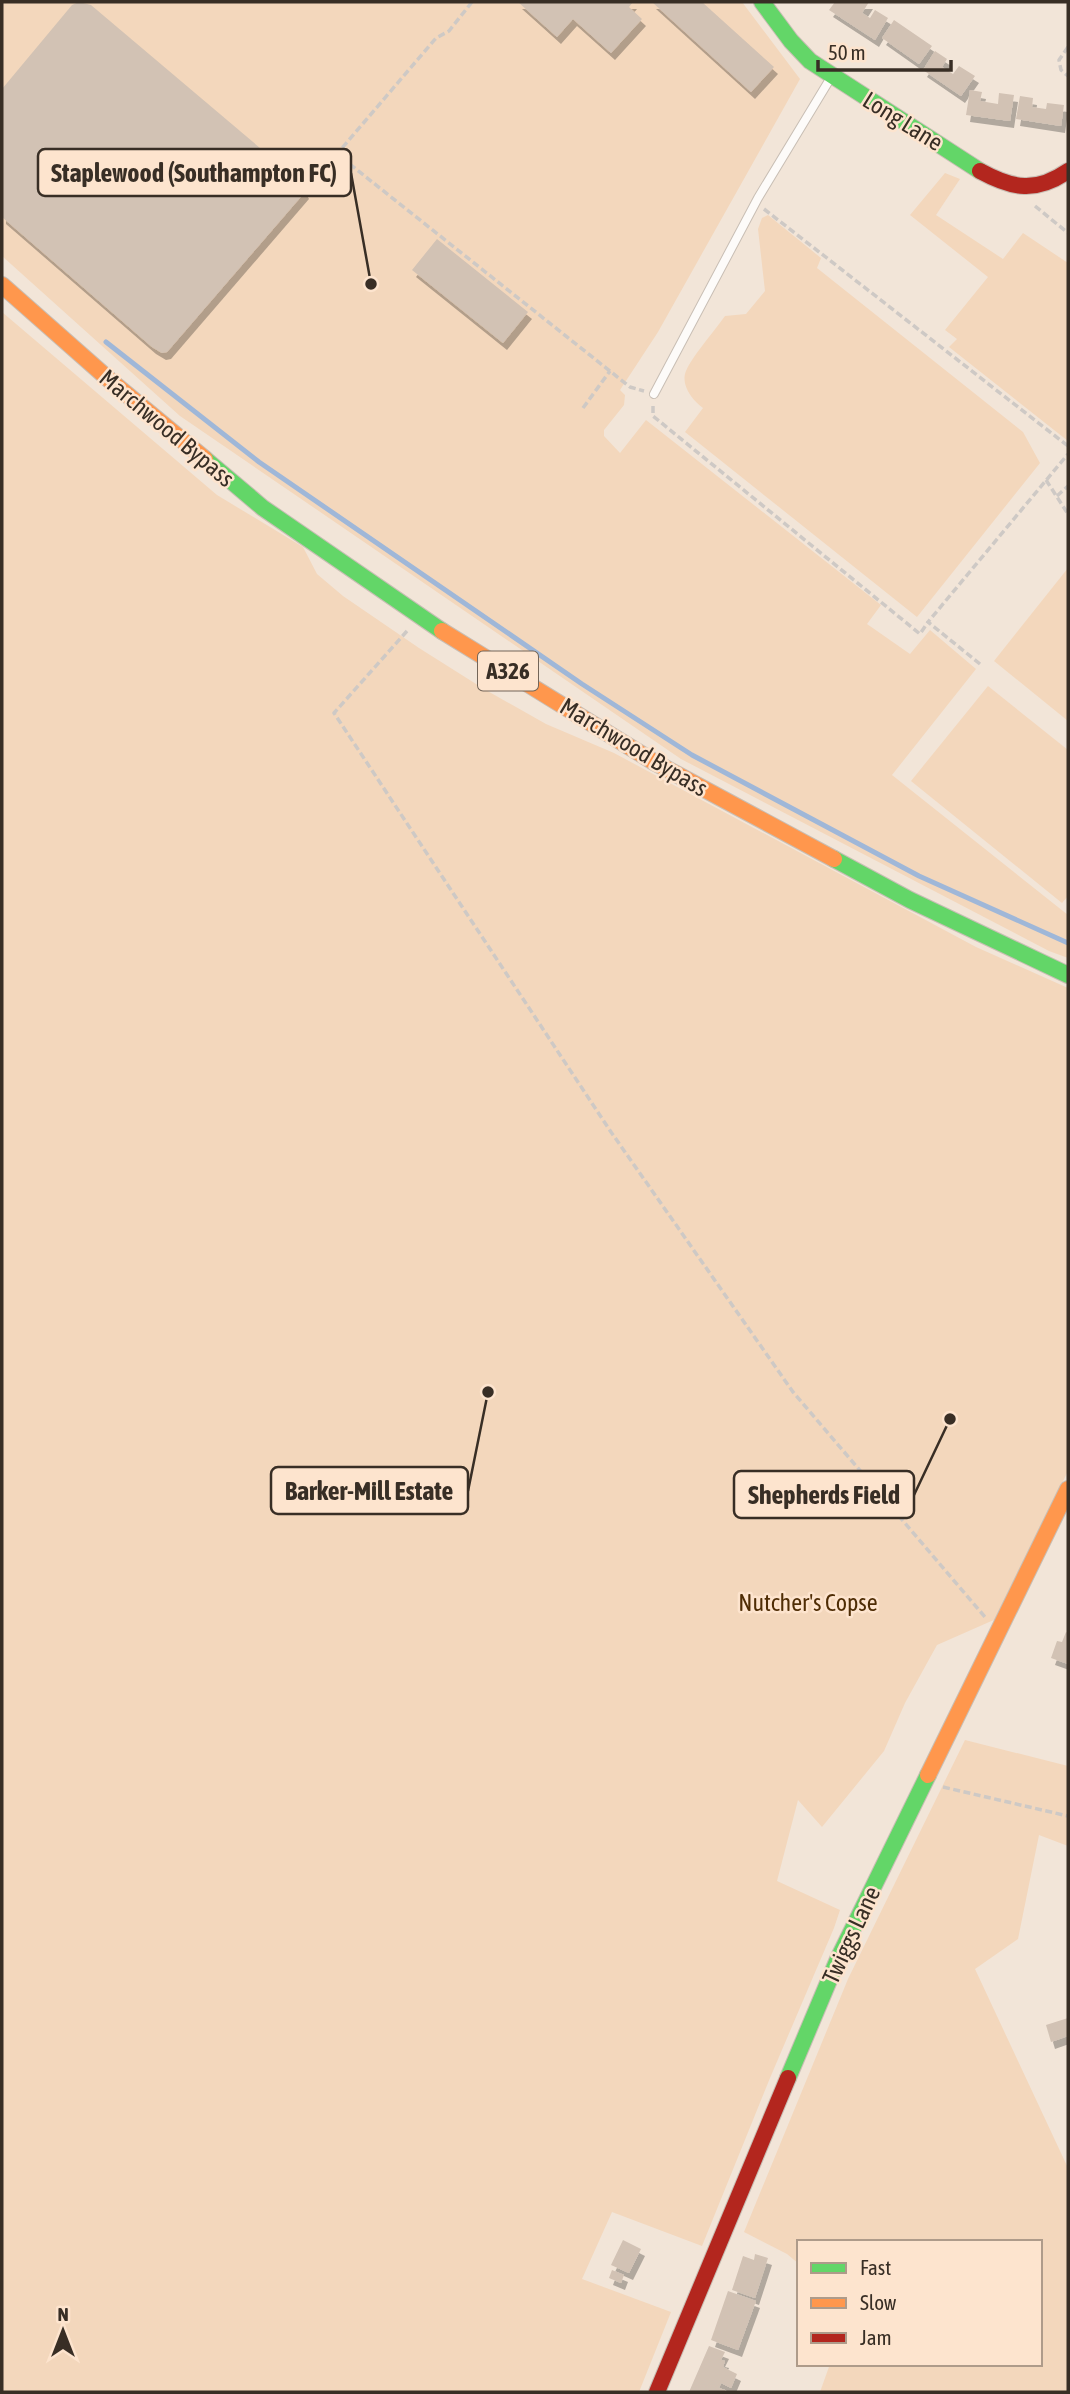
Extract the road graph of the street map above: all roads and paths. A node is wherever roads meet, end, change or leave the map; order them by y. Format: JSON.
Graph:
{"nodes":[{"id":1,"x":472,"y":2,"type":"edge"},
{"id":2,"x":762,"y":2,"type":"edge"},
{"id":3,"x":1068,"y":47,"type":"edge"},
{"id":4,"x":831,"y":76,"type":"junction"},
{"id":5,"x":1068,"y":76,"type":"edge"},
{"id":6,"x":1068,"y":171,"type":"edge"},
{"id":7,"x":1007,"y":184,"type":"junction"},
{"id":8,"x":756,"y":202,"type":"junction"},
{"id":9,"x":1068,"y":233,"type":"edge"},
{"id":10,"x":2,"y":285,"type":"edge"},
{"id":11,"x":610,"y":371,"type":"junction"},
{"id":12,"x":654,"y":394,"type":"junction"},
{"id":13,"x":583,"y":408,"type":"dead end"},
{"id":14,"x":1068,"y":446,"type":"edge"},
{"id":15,"x":1068,"y":454,"type":"edge"},
{"id":16,"x":1046,"y":480,"type":"junction"},
{"id":17,"x":1068,"y":486,"type":"edge"},
{"id":18,"x":1057,"y":496,"type":"junction"},
{"id":19,"x":1068,"y":513,"type":"edge"},
{"id":20,"x":420,"y":617,"type":"junction"},
{"id":21,"x":928,"y":622,"type":"junction"},
{"id":22,"x":980,"y":664,"type":"dead end"},
{"id":23,"x":1068,"y":975,"type":"edge"},
{"id":24,"x":1068,"y":1489,"type":"edge"},
{"id":25,"x":1000,"y":1629,"type":"junction"},
{"id":26,"x":924,"y":1782,"type":"junction"},
{"id":27,"x":1068,"y":1816,"type":"edge"},
{"id":28,"x":657,"y":2392,"type":"edge"}],
"edges":[{"from":1,"to":11,"type":"path"},
{"from":2,"to":4,"type":"street","name":"Long Lane"},
{"from":3,"to":5,"type":"path"},
{"from":4,"to":7,"type":"street","name":"Long Lane"},
{"from":4,"to":8,"type":"lane"},
{"from":6,"to":7,"type":"street","name":"Long Lane"},
{"from":7,"to":9,"type":"path"},
{"from":8,"to":12,"type":"lane"},
{"from":8,"to":14,"type":"path"},
{"from":10,"to":20,"type":"street","name":"Marchwood Bypass","number":"A326"},
{"from":11,"to":12,"type":"path"},
{"from":11,"to":13,"type":"path"},
{"from":12,"to":21,"type":"path"},
{"from":15,"to":16,"type":"path"},
{"from":16,"to":18,"type":"path"},
{"from":16,"to":21,"type":"path"},
{"from":17,"to":18,"type":"path"},
{"from":18,"to":19,"type":"path"},
{"from":20,"to":23,"type":"street","name":"Marchwood Bypass","number":"A326"},
{"from":20,"to":25,"type":"path"},
{"from":21,"to":22,"type":"path"},
{"from":24,"to":25,"type":"street","name":"Twiggs Lane"},
{"from":25,"to":26,"type":"street","name":"Twiggs Lane"},
{"from":26,"to":27,"type":"path"},
{"from":26,"to":28,"type":"street","name":"Twiggs Lane"}]}
